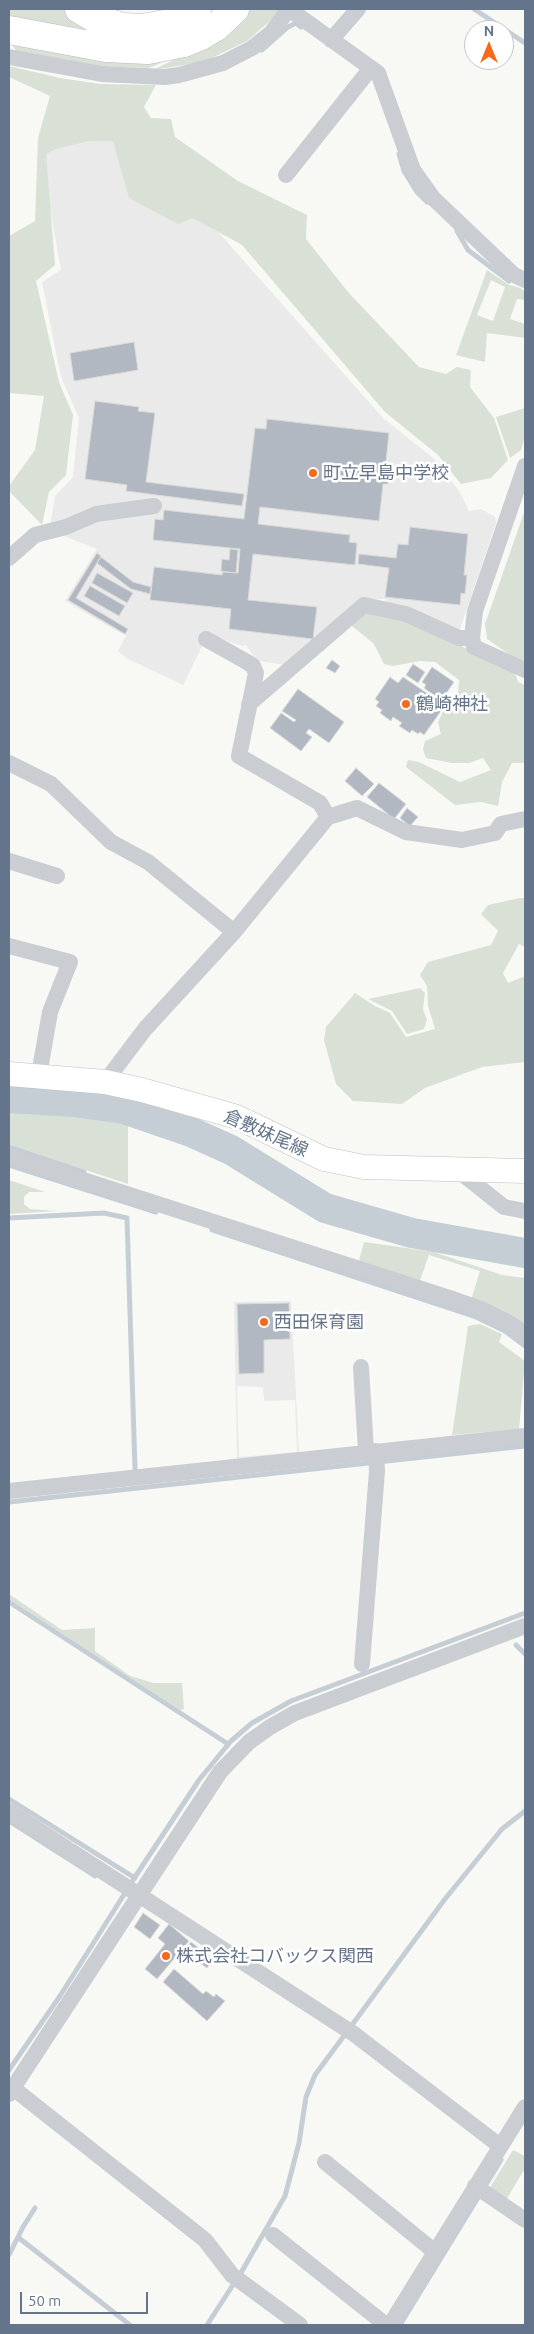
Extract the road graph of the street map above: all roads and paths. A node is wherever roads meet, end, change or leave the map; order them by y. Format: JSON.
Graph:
{"nodes":[{"id":1,"x":79,"y":9,"type":"edge"},
{"id":2,"x":198,"y":9,"type":"edge"},
{"id":3,"x":234,"y":9,"type":"edge"},
{"id":4,"x":358,"y":9,"type":"edge"},
{"id":5,"x":9,"y":30,"type":"edge"},
{"id":6,"x":331,"y":40,"type":"junction"},
{"id":7,"x":9,"y":57,"type":"edge"},
{"id":8,"x":371,"y":68,"type":"junction"},
{"id":9,"x":286,"y":175,"type":"dead end"},
{"id":10,"x":525,"y":280,"type":"edge"},
{"id":11,"x":525,"y":466,"type":"edge"},
{"id":12,"x":154,"y":506,"type":"dead end"},
{"id":13,"x":9,"y":558,"type":"edge"},
{"id":14,"x":472,"y":638,"type":"junction"},
{"id":15,"x":206,"y":639,"type":"dead end"},
{"id":16,"x":525,"y":670,"type":"edge"},
{"id":17,"x":249,"y":704,"type":"junction"},
{"id":18,"x":9,"y":764,"type":"edge"},
{"id":19,"x":328,"y":817,"type":"junction"},
{"id":20,"x":525,"y":819,"type":"edge"},
{"id":21,"x":9,"y":861,"type":"edge"},
{"id":22,"x":57,"y":876,"type":"dead end"},
{"id":23,"x":234,"y":932,"type":"junction"},
{"id":24,"x":9,"y":946,"type":"edge"},
{"id":25,"x":9,"y":1074,"type":"edge"},
{"id":26,"x":39,"y":1075,"type":"junction"},
{"id":27,"x":105,"y":1082,"type":"junction"},
{"id":28,"x":9,"y":1156,"type":"edge"},
{"id":29,"x":455,"y":1168,"type":"junction"},
{"id":30,"x":525,"y":1171,"type":"edge"},
{"id":31,"x":525,"y":1211,"type":"edge"},
{"id":32,"x":525,"y":1334,"type":"edge"},
{"id":33,"x":361,"y":1367,"type":"dead end"},
{"id":34,"x":525,"y":1436,"type":"edge"},
{"id":35,"x":371,"y":1452,"type":"junction"},
{"id":36,"x":9,"y":1491,"type":"edge"},
{"id":37,"x":525,"y":1626,"type":"edge"},
{"id":38,"x":362,"y":1664,"type":"dead end"},
{"id":39,"x":9,"y":1811,"type":"edge"},
{"id":40,"x":138,"y":1893,"type":"junction"},
{"id":41,"x":11,"y":2091,"type":"edge"},
{"id":42,"x":525,"y":2108,"type":"edge"},
{"id":43,"x":500,"y":2146,"type":"junction"},
{"id":44,"x":325,"y":2162,"type":"dead end"},
{"id":45,"x":475,"y":2186,"type":"junction"},
{"id":46,"x":525,"y":2220,"type":"edge"},
{"id":47,"x":273,"y":2235,"type":"dead end"},
{"id":48,"x":435,"y":2252,"type":"junction"},
{"id":49,"x":300,"y":2325,"type":"edge"},
{"id":50,"x":386,"y":2325,"type":"edge"},
{"id":51,"x":390,"y":2325,"type":"edge"}],
"edges":[{"from":1,"to":2,"type":"highway"},
{"from":3,"to":5,"type":"highway"},
{"from":4,"to":6,"type":"street"},
{"from":6,"to":7,"type":"street"},
{"from":6,"to":8,"type":"street"},
{"from":8,"to":9,"type":"street"},
{"from":8,"to":10,"type":"street"},
{"from":11,"to":14,"type":"street"},
{"from":12,"to":13,"type":"street"},
{"from":14,"to":16,"type":"street"},
{"from":14,"to":17,"type":"street"},
{"from":15,"to":17,"type":"street"},
{"from":17,"to":19,"type":"street"},
{"from":18,"to":23,"type":"street"},
{"from":19,"to":20,"type":"street"},
{"from":19,"to":23,"type":"street"},
{"from":21,"to":22,"type":"street"},
{"from":23,"to":27,"type":"street"},
{"from":24,"to":26,"type":"street"},
{"from":25,"to":26,"type":"main road","name":"倉敷妹尾線"},
{"from":26,"to":27,"type":"main road","name":"倉敷妹尾線"},
{"from":27,"to":29,"type":"main road","name":"倉敷妹尾線"},
{"from":28,"to":32,"type":"street"},
{"from":29,"to":30,"type":"main road","name":"倉敷妹尾線"},
{"from":29,"to":31,"type":"street"},
{"from":33,"to":35,"type":"street"},
{"from":34,"to":35,"type":"street"},
{"from":35,"to":36,"type":"street"},
{"from":35,"to":38,"type":"street"},
{"from":37,"to":40,"type":"street"},
{"from":39,"to":40,"type":"street"},
{"from":40,"to":41,"type":"street"},
{"from":40,"to":43,"type":"street"},
{"from":41,"to":49,"type":"street"},
{"from":42,"to":43,"type":"street"},
{"from":43,"to":45,"type":"street"},
{"from":44,"to":48,"type":"street"},
{"from":45,"to":46,"type":"street"},
{"from":45,"to":48,"type":"street"},
{"from":47,"to":50,"type":"street"},
{"from":48,"to":51,"type":"street"}]}
